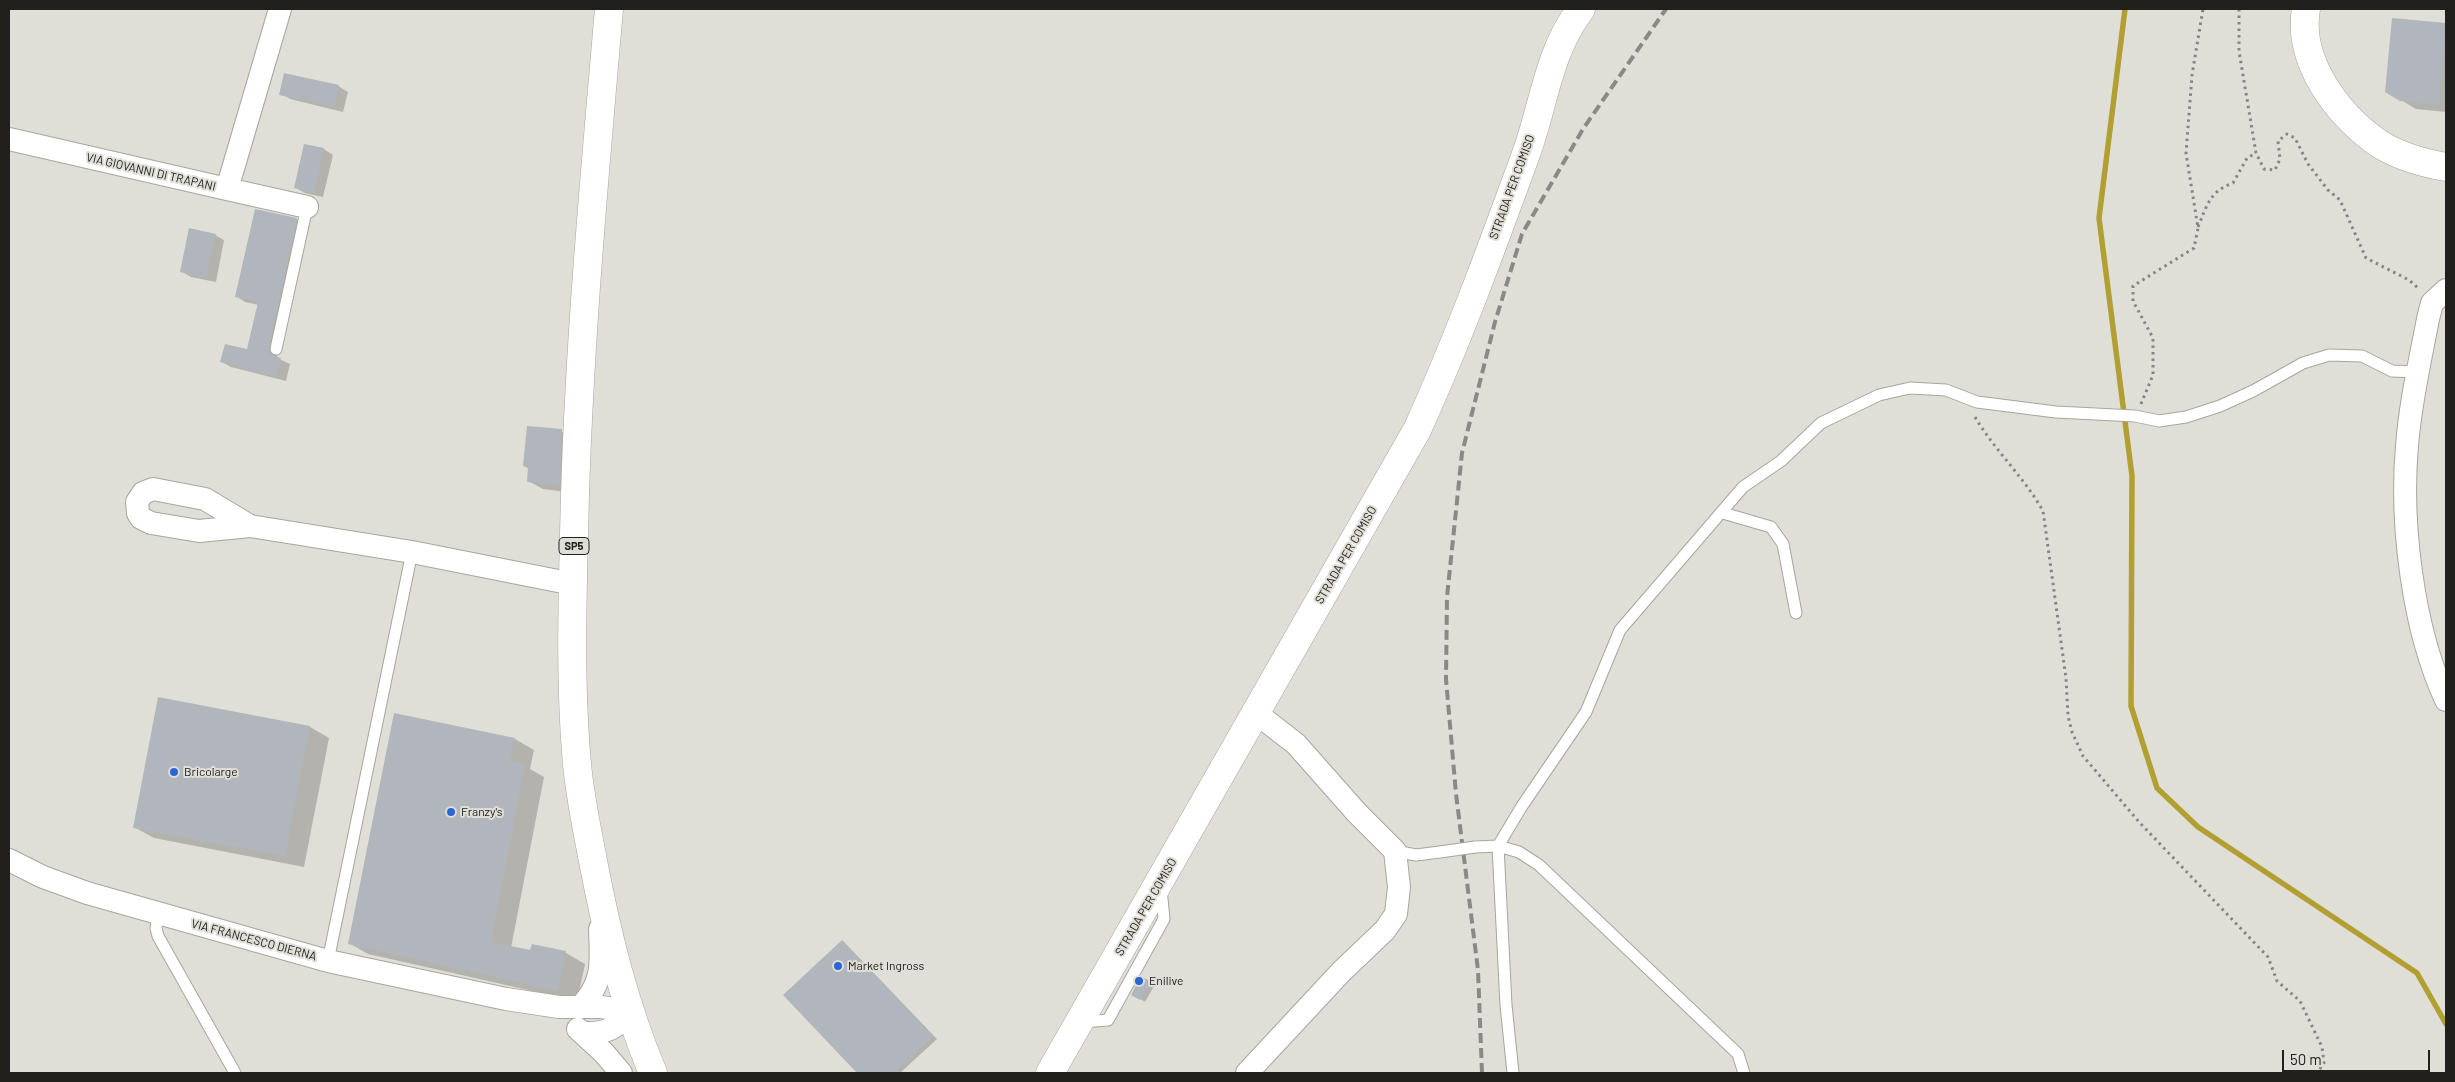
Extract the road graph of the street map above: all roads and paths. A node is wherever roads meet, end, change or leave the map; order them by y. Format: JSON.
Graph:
{"nodes":[{"id":1,"x":280,"y":9,"type":"edge"},
{"id":2,"x":609,"y":9,"type":"edge"},
{"id":3,"x":1581,"y":9,"type":"edge"},
{"id":4,"x":2202,"y":9,"type":"edge"},
{"id":5,"x":2239,"y":9,"type":"edge"},
{"id":6,"x":2306,"y":9,"type":"edge"},
{"id":7,"x":9,"y":139,"type":"edge"},
{"id":8,"x":2256,"y":153,"type":"junction"},
{"id":9,"x":2446,"y":167,"type":"edge"},
{"id":10,"x":227,"y":189,"type":"junction"},
{"id":11,"x":308,"y":207,"type":"joint"},
{"id":12,"x":2198,"y":228,"type":"junction"},
{"id":13,"x":2439,"y":296,"type":"edge"},
{"id":14,"x":276,"y":349,"type":"dead end"},
{"id":15,"x":2418,"y":372,"type":"junction"},
{"id":16,"x":1977,"y":402,"type":"junction"},
{"id":17,"x":2136,"y":416,"type":"junction"},
{"id":18,"x":205,"y":498,"type":"junction"},
{"id":19,"x":1723,"y":513,"type":"junction"},
{"id":20,"x":250,"y":526,"type":"junction"},
{"id":21,"x":199,"y":531,"type":"junction"},
{"id":22,"x":412,"y":552,"type":"junction"},
{"id":23,"x":573,"y":584,"type":"junction"},
{"id":24,"x":1796,"y":613,"type":"dead end"},
{"id":25,"x":2446,"y":700,"type":"edge"},
{"id":26,"x":1256,"y":713,"type":"junction"},
{"id":27,"x":1498,"y":846,"type":"junction"},
{"id":28,"x":1395,"y":851,"type":"junction"},
{"id":29,"x":9,"y":860,"type":"edge"},
{"id":30,"x":599,"y":892,"type":"junction"},
{"id":31,"x":158,"y":915,"type":"junction"},
{"id":32,"x":328,"y":960,"type":"junction"},
{"id":33,"x":506,"y":999,"type":"junction"},
{"id":34,"x":580,"y":1008,"type":"junction"},
{"id":35,"x":628,"y":1011,"type":"junction"},
{"id":36,"x":584,"y":1033,"type":"junction"},
{"id":37,"x":235,"y":1073,"type":"edge"},
{"id":38,"x":621,"y":1073,"type":"edge"},
{"id":39,"x":653,"y":1073,"type":"edge"},
{"id":40,"x":1050,"y":1073,"type":"edge"},
{"id":41,"x":1247,"y":1073,"type":"edge"},
{"id":42,"x":1513,"y":1073,"type":"edge"},
{"id":43,"x":1744,"y":1073,"type":"edge"},
{"id":44,"x":2317,"y":1073,"type":"edge"}],
"edges":[{"from":1,"to":10,"type":"street","name":"VIA GIOVANNI DI TRAPANI"},
{"from":2,"to":23,"type":"main road","number":"SP5"},
{"from":3,"to":26,"type":"main road","name":"STRADA PER COMISO"},
{"from":4,"to":12,"type":"path"},
{"from":5,"to":8,"type":"path"},
{"from":6,"to":9,"type":"main road"},
{"from":7,"to":10,"type":"street","name":"VIA GIOVANNI DI TRAPANI"},
{"from":8,"to":12,"type":"path"},
{"from":8,"to":13,"type":"path"},
{"from":10,"to":11,"type":"street"},
{"from":11,"to":14,"type":"lane"},
{"from":12,"to":17,"type":"path"},
{"from":13,"to":15,"type":"street"},
{"from":15,"to":17,"type":"lane"},
{"from":15,"to":25,"type":"street"},
{"from":16,"to":17,"type":"lane"},
{"from":16,"to":19,"type":"lane"},
{"from":16,"to":44,"type":"path"},
{"from":18,"to":20,"type":"street"},
{"from":18,"to":21,"type":"street"},
{"from":18,"to":21,"type":"street"},
{"from":19,"to":24,"type":"lane"},
{"from":19,"to":27,"type":"lane"},
{"from":20,"to":21,"type":"street"},
{"from":20,"to":22,"type":"street"},
{"from":22,"to":23,"type":"street"},
{"from":22,"to":32,"type":"lane"},
{"from":23,"to":30,"type":"main road","number":"SP5"},
{"from":26,"to":28,"type":"street"},
{"from":26,"to":40,"type":"main road","name":"STRADA PER COMISO"},
{"from":27,"to":28,"type":"lane","bridge":true},
{"from":27,"to":42,"type":"lane"},
{"from":27,"to":43,"type":"lane"},
{"from":28,"to":41,"type":"street"},
{"from":29,"to":31,"type":"street","name":"VIA FRANCESCO DIERNA"},
{"from":30,"to":34,"type":"street"},
{"from":30,"to":35,"type":"main road","number":"SP5"},
{"from":31,"to":32,"type":"street","name":"VIA FRANCESCO DIERNA"},
{"from":31,"to":37,"type":"lane"},
{"from":32,"to":33,"type":"street","name":"VIA FRANCESCO DIERNA"},
{"from":33,"to":34,"type":"street"},
{"from":33,"to":36,"type":"street"},
{"from":34,"to":35,"type":"street"},
{"from":35,"to":36,"type":"street"},
{"from":35,"to":39,"type":"main road","number":"SP5"},
{"from":36,"to":38,"type":"street"}]}
